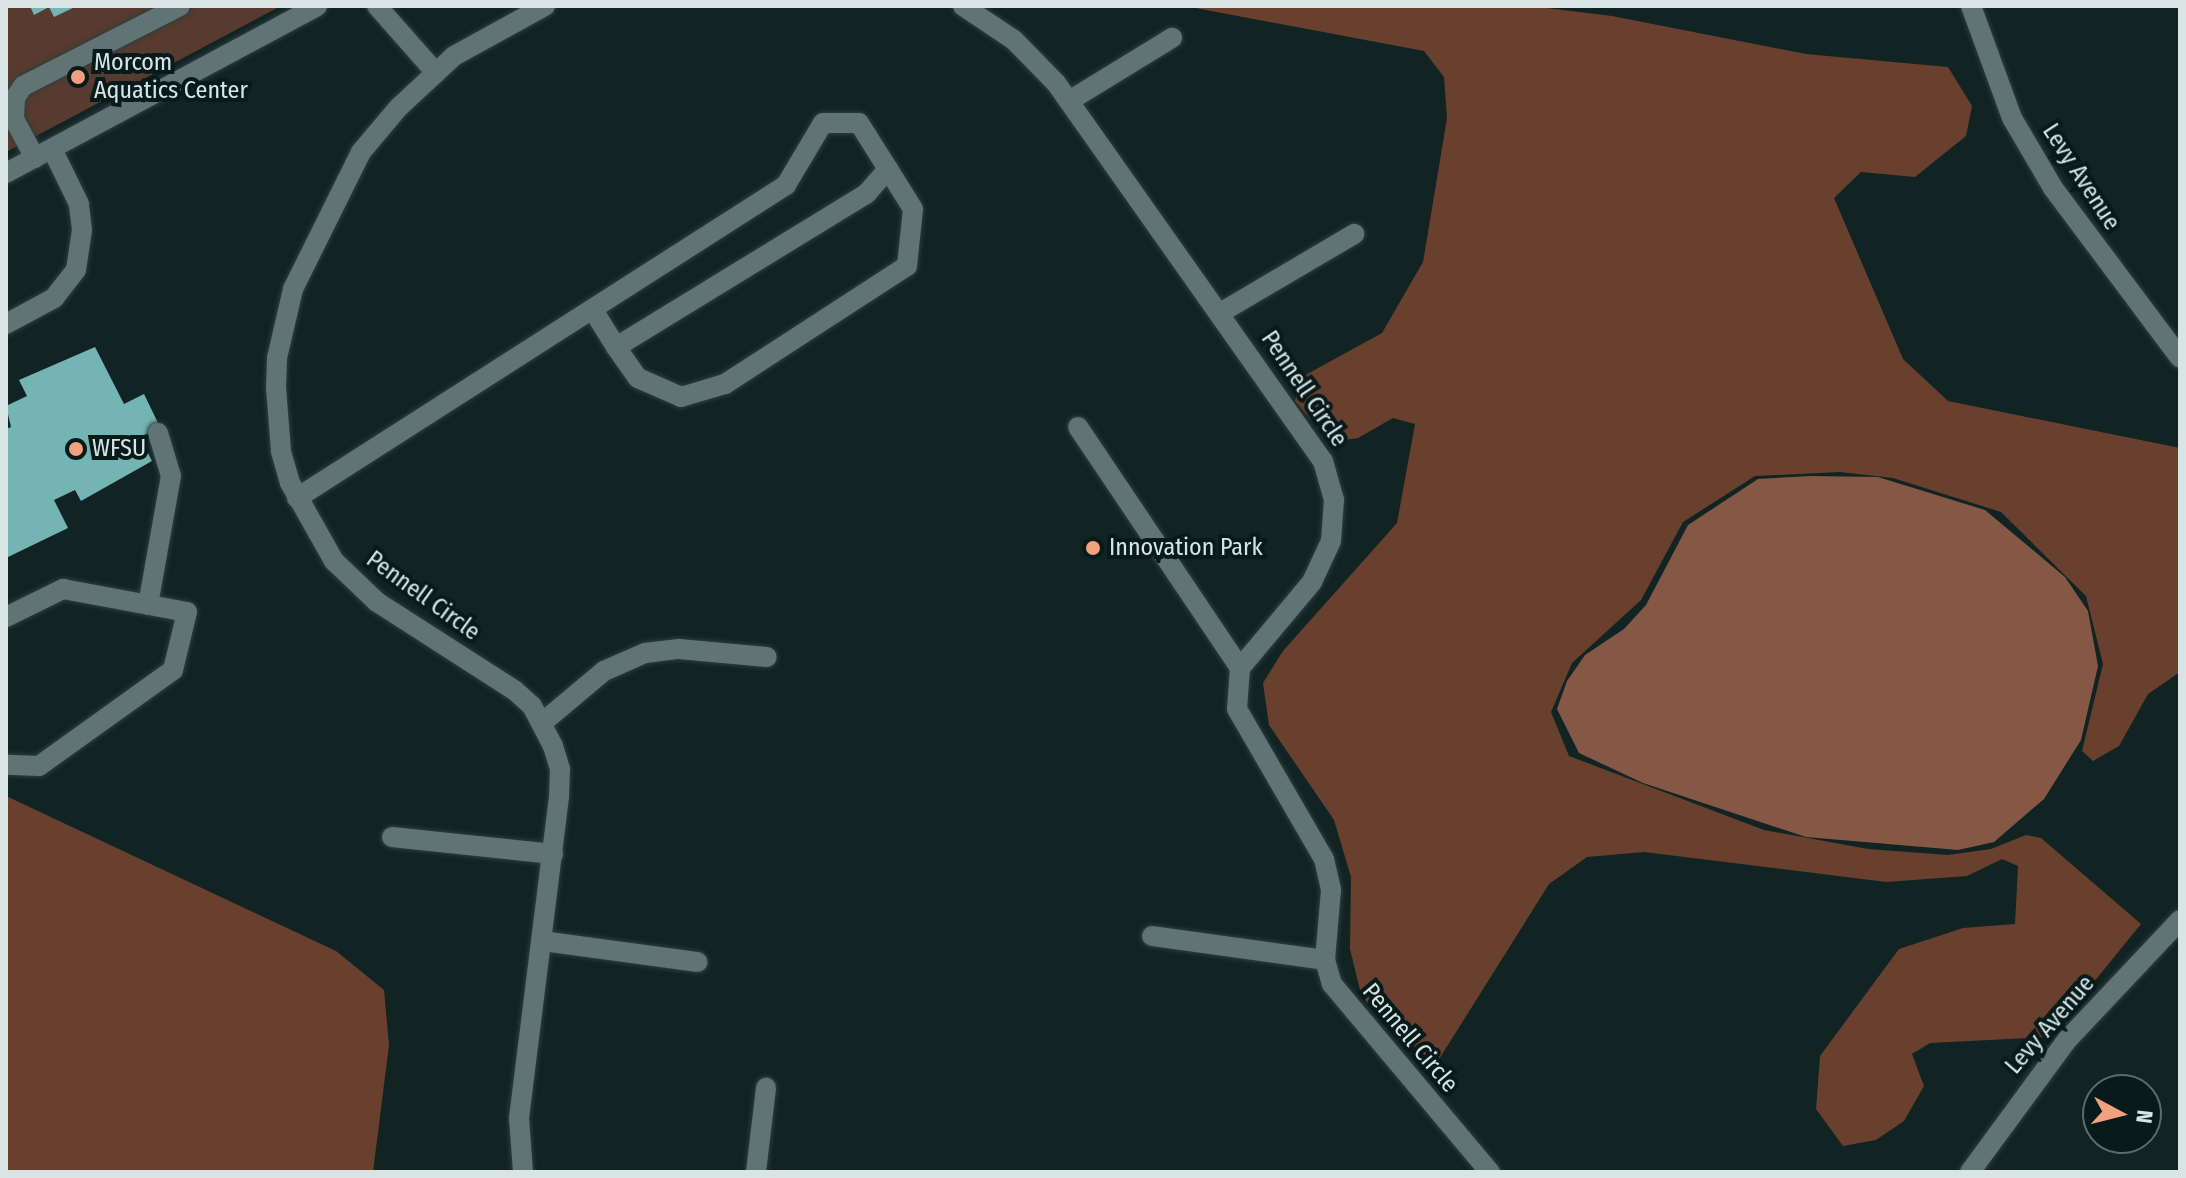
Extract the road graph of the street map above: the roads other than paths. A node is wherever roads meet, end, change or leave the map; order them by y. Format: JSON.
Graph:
{"nodes":[{"id":1,"x":180,"y":6,"type":"edge"},
{"id":2,"x":317,"y":6,"type":"edge"},
{"id":3,"x":377,"y":6,"type":"edge"},
{"id":4,"x":545,"y":6,"type":"edge"},
{"id":5,"x":963,"y":6,"type":"edge"},
{"id":6,"x":1971,"y":6,"type":"edge"},
{"id":7,"x":1172,"y":38,"type":"dead end"},
{"id":8,"x":436,"y":73,"type":"junction"},
{"id":9,"x":1069,"y":101,"type":"junction"},
{"id":10,"x":43,"y":154,"type":"junction"},
{"id":11,"x":888,"y":169,"type":"junction"},
{"id":12,"x":6,"y":173,"type":"edge"},
{"id":13,"x":1354,"y":234,"type":"dead end"},
{"id":14,"x":593,"y":310,"type":"junction"},
{"id":15,"x":1220,"y":313,"type":"junction"},
{"id":16,"x":6,"y":324,"type":"edge"},
{"id":17,"x":616,"y":347,"type":"junction"},
{"id":18,"x":2180,"y":358,"type":"edge"},
{"id":19,"x":1078,"y":427,"type":"dead end"},
{"id":20,"x":158,"y":433,"type":"dead end"},
{"id":21,"x":297,"y":498,"type":"junction"},
{"id":22,"x":148,"y":605,"type":"junction"},
{"id":23,"x":6,"y":617,"type":"edge"},
{"id":24,"x":767,"y":657,"type":"dead end"},
{"id":25,"x":1240,"y":668,"type":"junction"},
{"id":26,"x":542,"y":723,"type":"junction"},
{"id":27,"x":6,"y":765,"type":"edge"},
{"id":28,"x":392,"y":837,"type":"dead end"},
{"id":29,"x":553,"y":854,"type":"junction"},
{"id":30,"x":2180,"y":920,"type":"edge"},
{"id":31,"x":1152,"y":936,"type":"dead end"},
{"id":32,"x":542,"y":941,"type":"junction"},
{"id":33,"x":1325,"y":960,"type":"junction"},
{"id":34,"x":698,"y":962,"type":"dead end"},
{"id":35,"x":766,"y":1088,"type":"dead end"},
{"id":36,"x":523,"y":1172,"type":"edge"},
{"id":37,"x":756,"y":1172,"type":"edge"},
{"id":38,"x":1490,"y":1172,"type":"edge"},
{"id":39,"x":1970,"y":1172,"type":"edge"}],
"edges":[{"from":1,"to":10,"type":"street"},
{"from":2,"to":10,"type":"street"},
{"from":3,"to":8,"type":"street"},
{"from":4,"to":8,"type":"street","name":"Pennell Circle"},
{"from":5,"to":9,"type":"street","name":"Pennell Circle"},
{"from":6,"to":18,"type":"street","name":"Levy Avenue"},
{"from":7,"to":9,"type":"street"},
{"from":8,"to":21,"type":"street","name":"Pennell Circle"},
{"from":9,"to":15,"type":"street","name":"Pennell Circle"},
{"from":10,"to":12,"type":"street"},
{"from":10,"to":16,"type":"street"},
{"from":11,"to":14,"type":"street"},
{"from":11,"to":17,"type":"street"},
{"from":11,"to":17,"type":"street"},
{"from":13,"to":15,"type":"street"},
{"from":14,"to":17,"type":"street"},
{"from":14,"to":21,"type":"street"},
{"from":15,"to":25,"type":"street","name":"Pennell Circle"},
{"from":19,"to":25,"type":"street"},
{"from":20,"to":22,"type":"street"},
{"from":21,"to":26,"type":"street","name":"Pennell Circle"},
{"from":22,"to":23,"type":"street"},
{"from":22,"to":27,"type":"street"},
{"from":24,"to":26,"type":"street"},
{"from":25,"to":33,"type":"street","name":"Pennell Circle"},
{"from":26,"to":29,"type":"street","name":"Pennell Circle"},
{"from":28,"to":29,"type":"street"},
{"from":29,"to":32,"type":"street","name":"Pennell Circle"},
{"from":30,"to":39,"type":"street","name":"Levy Avenue"},
{"from":31,"to":33,"type":"street"},
{"from":32,"to":34,"type":"street"},
{"from":32,"to":36,"type":"street","name":"Pennell Circle"},
{"from":33,"to":38,"type":"street","name":"Pennell Circle"},
{"from":35,"to":37,"type":"street"}]}
